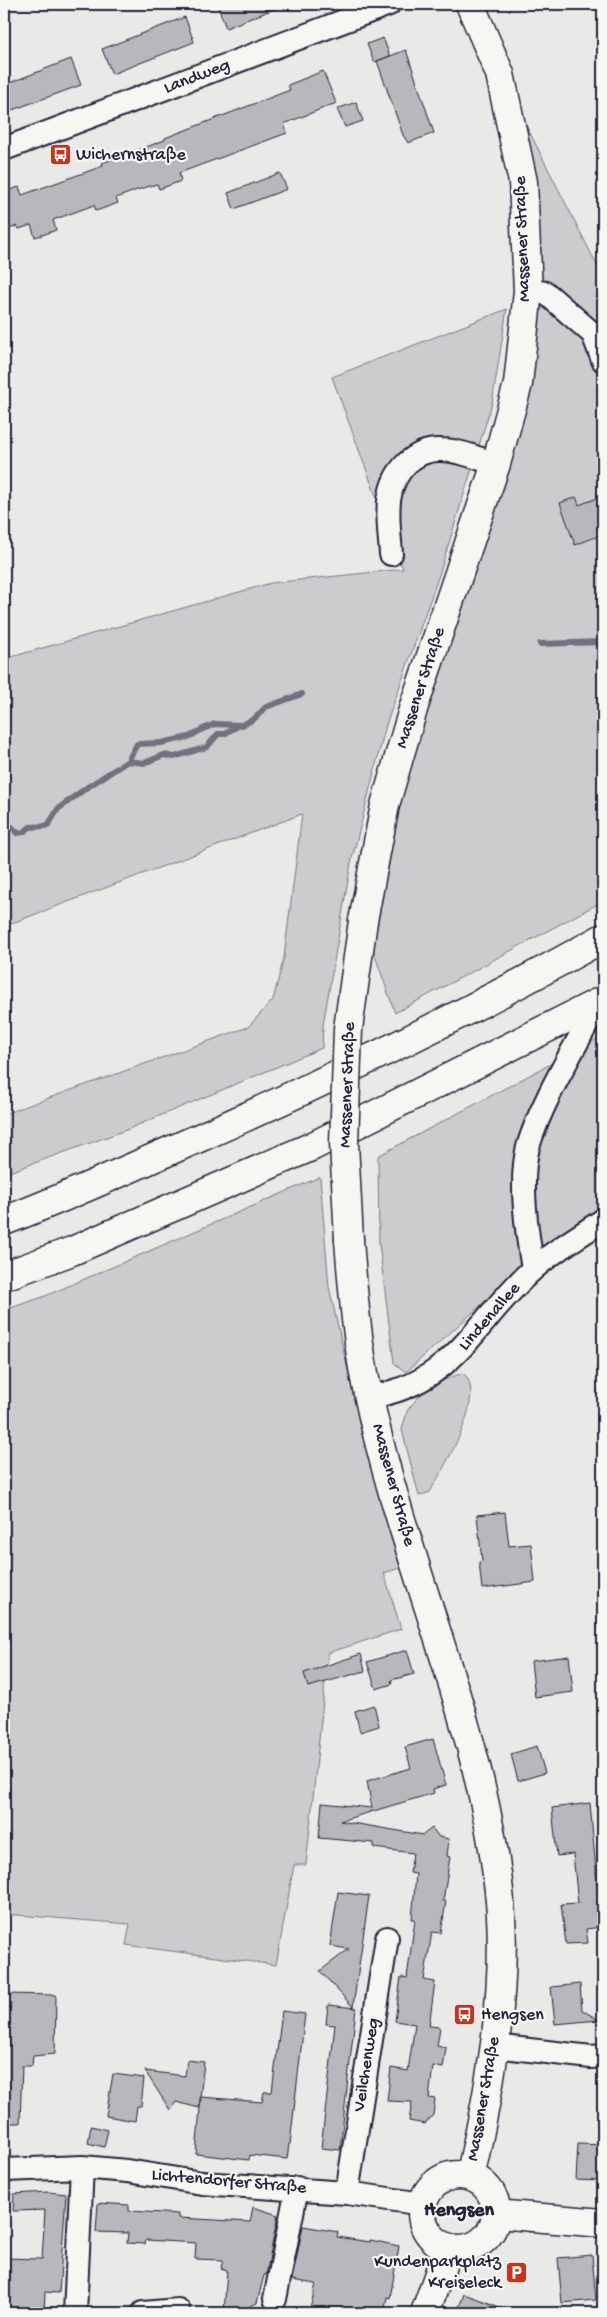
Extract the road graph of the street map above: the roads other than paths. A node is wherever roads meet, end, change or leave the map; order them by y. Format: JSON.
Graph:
{"nodes":[{"id":1,"x":389,"y":4,"type":"edge"},
{"id":2,"x":470,"y":4,"type":"edge"},
{"id":3,"x":4,"y":149,"type":"edge"},
{"id":4,"x":528,"y":291,"type":"junction"},
{"id":5,"x":603,"y":360,"type":"edge"},
{"id":6,"x":496,"y":464,"type":"junction"},
{"id":7,"x":391,"y":554,"type":"dead end"},
{"id":8,"x":603,"y":938,"type":"edge"},
{"id":9,"x":601,"y":1002,"type":"edge"},
{"id":10,"x":4,"y":1220,"type":"edge"},
{"id":11,"x":603,"y":1220,"type":"edge"},
{"id":12,"x":533,"y":1269,"type":"junction"},
{"id":13,"x":4,"y":1276,"type":"edge"},
{"id":14,"x":368,"y":1397,"type":"junction"},
{"id":15,"x":387,"y":1938,"type":"dead end"},
{"id":16,"x":494,"y":2046,"type":"junction"},
{"id":17,"x":603,"y":2056,"type":"edge"},
{"id":18,"x":82,"y":2167,"type":"junction"},
{"id":19,"x":4,"y":2170,"type":"edge"},
{"id":20,"x":470,"y":2177,"type":"junction"},
{"id":21,"x":297,"y":2188,"type":"junction"},
{"id":22,"x":347,"y":2193,"type":"junction"},
{"id":23,"x":423,"y":2204,"type":"junction"},
{"id":24,"x":496,"y":2214,"type":"junction"},
{"id":25,"x":603,"y":2223,"type":"edge"},
{"id":26,"x":448,"y":2248,"type":"junction"},
{"id":27,"x":275,"y":2299,"type":"dead end"},
{"id":28,"x":178,"y":2310,"type":"dead end"},
{"id":29,"x":75,"y":2313,"type":"edge"},
{"id":30,"x":143,"y":2313,"type":"edge"},
{"id":31,"x":425,"y":2313,"type":"edge"}],
"edges":[{"from":1,"to":3,"type":"street","name":"Landweg"},
{"from":2,"to":4,"type":"main road","name":"Massener Straße"},
{"from":4,"to":5,"type":"street"},
{"from":4,"to":6,"type":"main road","name":"Massener Straße"},
{"from":6,"to":7,"type":"street"},
{"from":6,"to":14,"type":"main road","name":"Massener Straße","bridge":true},
{"from":8,"to":10,"type":"main road"},
{"from":9,"to":12,"type":"street"},
{"from":9,"to":13,"type":"main road"},
{"from":11,"to":12,"type":"street","name":"Lindenallee"},
{"from":12,"to":14,"type":"street","name":"Lindenallee"},
{"from":14,"to":16,"type":"main road","name":"Massener Straße"},
{"from":15,"to":22,"type":"street","name":"Veilchenweg"},
{"from":16,"to":17,"type":"street"},
{"from":16,"to":20,"type":"main road","name":"Massener Straße"},
{"from":18,"to":19,"type":"street","name":"Lichtendorfer Straße"},
{"from":18,"to":21,"type":"street","name":"Lichtendorfer Straße"},
{"from":18,"to":29,"type":"street"},
{"from":20,"to":23,"type":"main road"},
{"from":20,"to":24,"type":"main road"},
{"from":21,"to":22,"type":"street","name":"Lichtendorfer Straße"},
{"from":21,"to":27,"type":"street"},
{"from":22,"to":23,"type":"street","name":"Lichtendorfer Straße"},
{"from":23,"to":26,"type":"main road"},
{"from":24,"to":25,"type":"main road"},
{"from":24,"to":26,"type":"main road"},
{"from":26,"to":31,"type":"main road"},
{"from":28,"to":30,"type":"street"}]}
